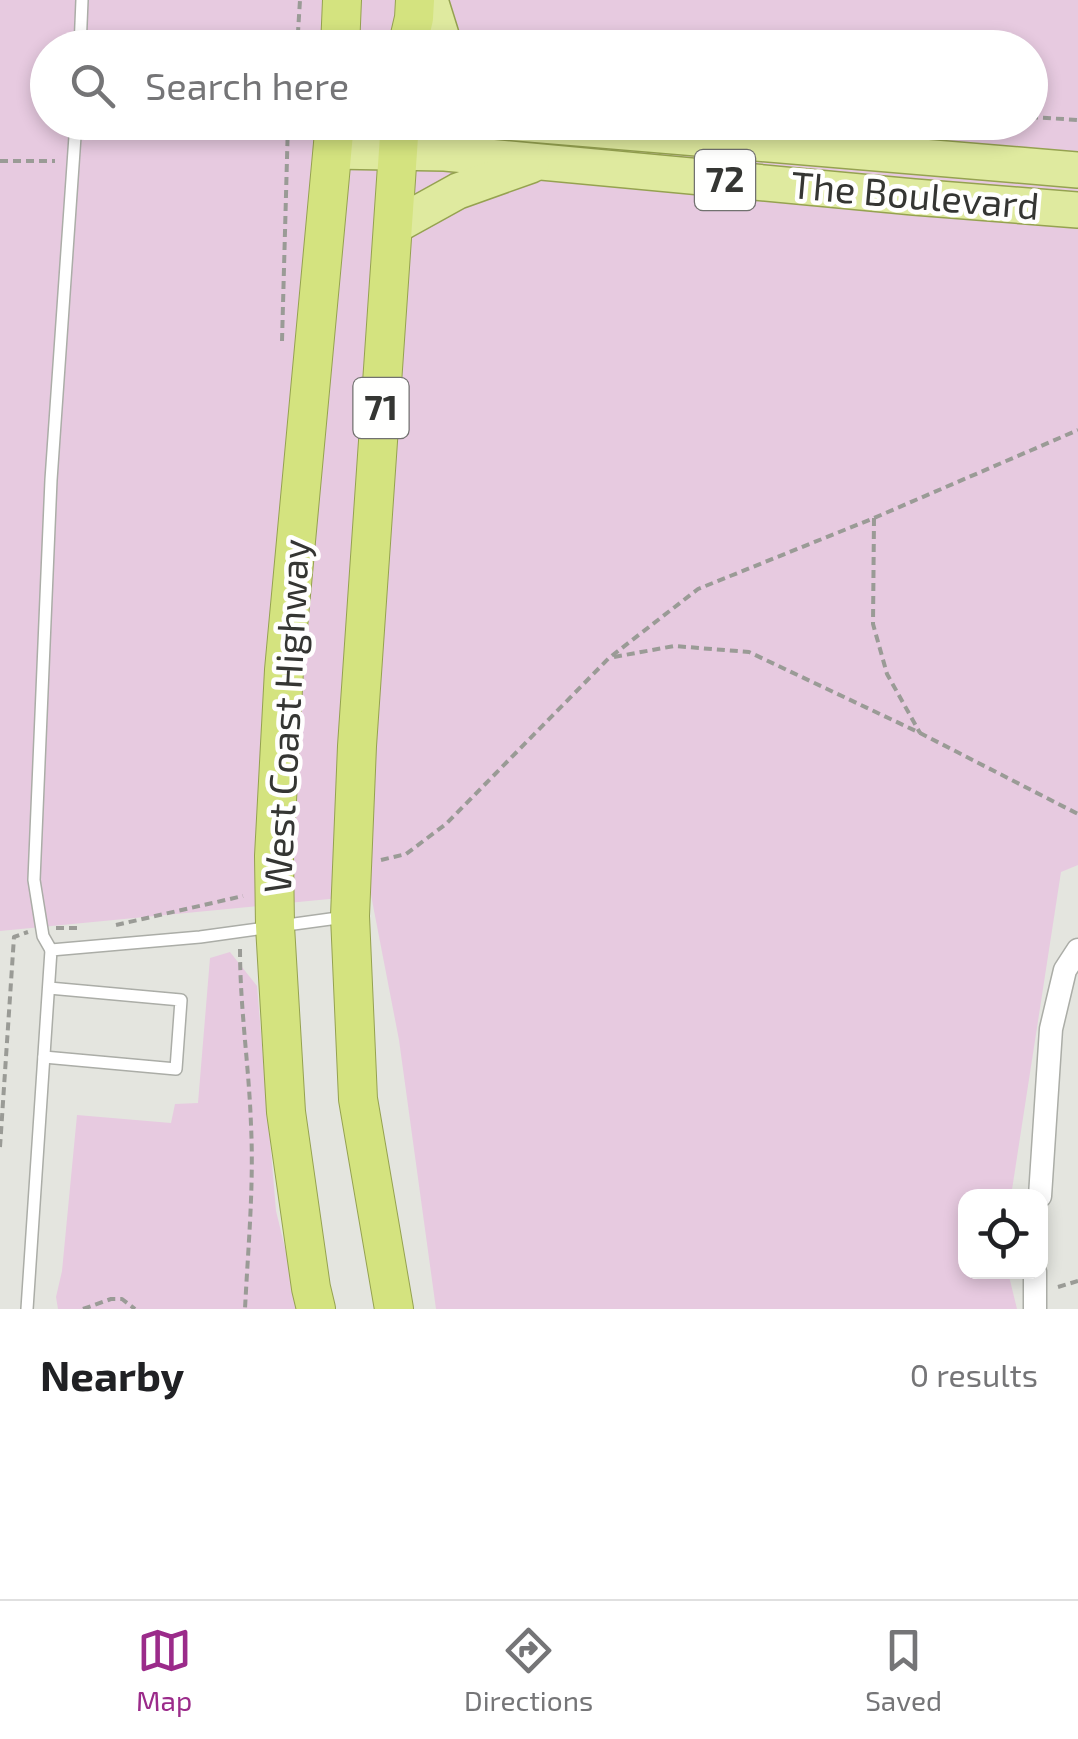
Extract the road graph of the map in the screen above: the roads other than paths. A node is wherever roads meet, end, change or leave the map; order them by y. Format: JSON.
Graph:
{"nodes":[{"id":1,"x":82,"y":0,"type":"edge"},
{"id":2,"x":342,"y":0,"type":"edge"},
{"id":3,"x":415,"y":0,"type":"edge"},
{"id":4,"x":430,"y":0,"type":"edge"},
{"id":5,"x":81,"y":30,"type":"edge"},
{"id":6,"x":341,"y":30,"type":"edge"},
{"id":7,"x":411,"y":30,"type":"edge"},
{"id":8,"x":439,"y":30,"type":"edge"},
{"id":9,"x":74,"y":140,"type":"edge"},
{"id":10,"x":334,"y":140,"type":"edge"},
{"id":11,"x":399,"y":140,"type":"edge"},
{"id":12,"x":408,"y":140,"type":"edge"},
{"id":13,"x":720,"y":140,"type":"edge"},
{"id":14,"x":536,"y":162,"type":"junction"},
{"id":15,"x":1078,"y":170,"type":"edge"},
{"id":16,"x":1078,"y":210,"type":"edge"},
{"id":17,"x":394,"y":227,"type":"junction"},
{"id":18,"x":350,"y":916,"type":"junction"},
{"id":19,"x":275,"y":926,"type":"junction"},
{"id":20,"x":51,"y":950,"type":"junction"},
{"id":21,"x":1078,"y":950,"type":"edge"},
{"id":22,"x":49,"y":988,"type":"junction"},
{"id":23,"x":44,"y":1057,"type":"junction"},
{"id":24,"x":1040,"y":1189,"type":"edge"},
{"id":25,"x":1035,"y":1279,"type":"edge"},
{"id":26,"x":27,"y":1309,"type":"edge"},
{"id":27,"x":316,"y":1309,"type":"edge"},
{"id":28,"x":394,"y":1309,"type":"edge"},
{"id":29,"x":1035,"y":1309,"type":"edge"}],
"edges":[{"from":1,"to":5,"type":"lane"},
{"from":2,"to":6,"type":"highway"},
{"from":3,"to":7,"type":"highway"},
{"from":4,"to":8,"type":"main road"},
{"from":9,"to":20,"type":"lane"},
{"from":10,"to":19,"type":"highway","name":"West Coast Highway","number":"71"},
{"from":11,"to":17,"type":"highway","name":"West Coast Highway","number":"71"},
{"from":12,"to":14,"type":"main road","name":"The Boulevard","number":"72"},
{"from":13,"to":15,"type":"main road","name":"The Boulevard","number":"72"},
{"from":14,"to":16,"type":"main road","name":"The Boulevard","number":"72"},
{"from":14,"to":17,"type":"main road","number":"72"},
{"from":17,"to":18,"type":"highway","name":"West Coast Highway","number":"71"},
{"from":18,"to":19,"type":"lane"},
{"from":18,"to":28,"type":"highway","name":"West Coast Highway","number":"71"},
{"from":19,"to":20,"type":"lane"},
{"from":19,"to":27,"type":"highway","name":"West Coast Highway","number":"71"},
{"from":20,"to":22,"type":"lane"},
{"from":21,"to":24,"type":"street"},
{"from":22,"to":23,"type":"lane"},
{"from":22,"to":23,"type":"lane"},
{"from":23,"to":26,"type":"lane"},
{"from":25,"to":29,"type":"street"}]}
